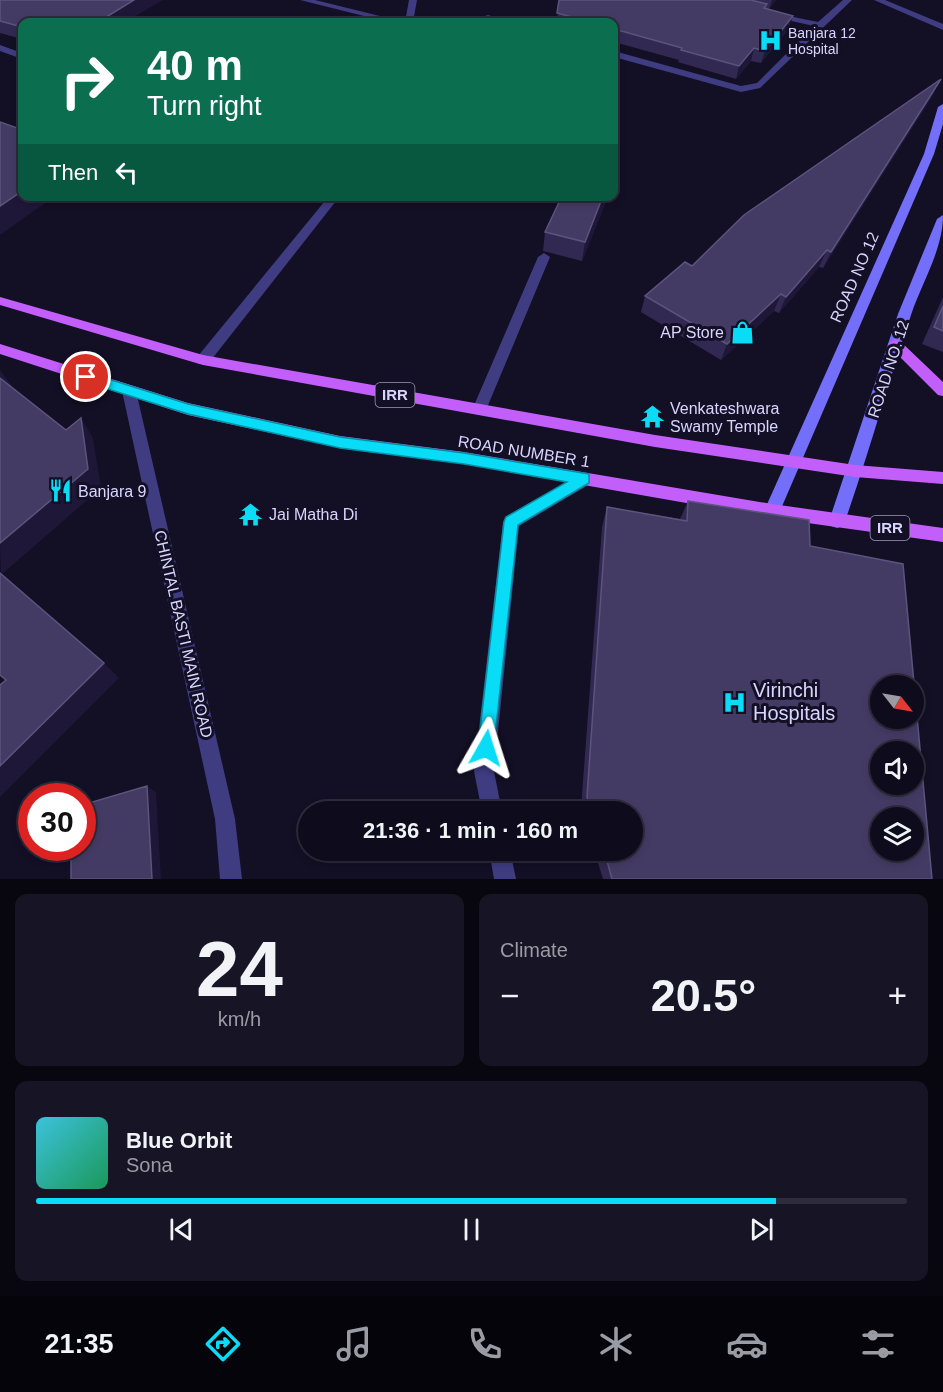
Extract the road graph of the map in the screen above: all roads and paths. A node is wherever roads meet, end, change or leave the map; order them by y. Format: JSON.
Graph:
{"nodes":[{"id":1,"x":304,"y":0,"type":"edge"},
{"id":2,"x":413,"y":0,"type":"edge"},
{"id":3,"x":848,"y":0,"type":"edge"},
{"id":4,"x":879,"y":0,"type":"edge"},
{"id":5,"x":764,"y":12,"type":"edge"},
{"id":6,"x":384,"y":18,"type":"dead end"},
{"id":7,"x":410,"y":18,"type":"edge"},
{"id":8,"x":820,"y":25,"type":"junction"},
{"id":9,"x":943,"y":27,"type":"edge"},
{"id":10,"x":0,"y":48,"type":"edge"},
{"id":11,"x":18,"y":55,"type":"edge"},
{"id":12,"x":618,"y":55,"type":"edge"},
{"id":13,"x":943,"y":107,"type":"edge"},
{"id":14,"x":331,"y":201,"type":"edge"},
{"id":15,"x":943,"y":219,"type":"edge"},
{"id":16,"x":544,"y":257,"type":"edge"},
{"id":17,"x":0,"y":301,"type":"edge"},
{"id":18,"x":895,"y":344,"type":"junction"},
{"id":19,"x":0,"y":350,"type":"edge"},
{"id":20,"x":203,"y":360,"type":"junction"},
{"id":21,"x":129,"y":391,"type":"junction"},
{"id":22,"x":943,"y":392,"type":"edge"},
{"id":23,"x":479,"y":410,"type":"junction"},
{"id":24,"x":795,"y":462,"type":"junction"},
{"id":25,"x":855,"y":471,"type":"junction"},
{"id":26,"x":943,"y":478,"type":"edge"},
{"id":27,"x":584,"y":479,"type":"junction"},
{"id":28,"x":772,"y":511,"type":"junction"},
{"id":29,"x":837,"y":521,"type":"junction"},
{"id":30,"x":943,"y":535,"type":"edge"},
{"id":31,"x":490,"y":801,"type":"edge"},
{"id":32,"x":501,"y":861,"type":"edge"},
{"id":33,"x":231,"y":879,"type":"edge"},
{"id":34,"x":504,"y":879,"type":"edge"}],
"edges":[{"from":1,"to":6,"type":"street"},
{"from":2,"to":7,"type":"street"},
{"from":3,"to":8,"type":"street"},
{"from":4,"to":9,"type":"street"},
{"from":5,"to":8,"type":"street"},
{"from":8,"to":12,"type":"street"},
{"from":10,"to":11,"type":"street"},
{"from":13,"to":24,"type":"main road","name":"ROAD NO 12"},
{"from":14,"to":20,"type":"street"},
{"from":15,"to":18,"type":"main road","name":"ROAD NO. 12"},
{"from":16,"to":23,"type":"street"},
{"from":17,"to":20,"type":"main road","name":"ROAD NUMBER 1","number":"IRR"},
{"from":18,"to":22,"type":"main road"},
{"from":18,"to":25,"type":"main road","name":"ROAD NO. 12"},
{"from":19,"to":21,"type":"main road","name":"ROAD NUMBER 1","number":"IRR"},
{"from":20,"to":23,"type":"main road","name":"ROAD NUMBER 1","number":"IRR"},
{"from":21,"to":27,"type":"main road","name":"ROAD NUMBER 1","number":"IRR"},
{"from":21,"to":33,"type":"street","name":"CHINTAL BASTI MAIN ROAD"},
{"from":23,"to":24,"type":"main road","name":"ROAD NUMBER 1","number":"IRR"},
{"from":24,"to":25,"type":"main road","name":"ROAD NUMBER 1","number":"IRR"},
{"from":24,"to":28,"type":"main road","name":"ROAD NO 12"},
{"from":25,"to":26,"type":"main road","name":"ROAD NUMBER 1","number":"IRR"},
{"from":25,"to":29,"type":"main road","name":"ROAD NO. 12"},
{"from":27,"to":28,"type":"main road","name":"ROAD NUMBER 1","number":"IRR"},
{"from":27,"to":31,"type":"street"},
{"from":28,"to":29,"type":"main road","name":"ROAD NUMBER 1","number":"IRR"},
{"from":29,"to":30,"type":"main road","name":"ROAD NUMBER 1","number":"IRR"},
{"from":32,"to":34,"type":"street"}]}
